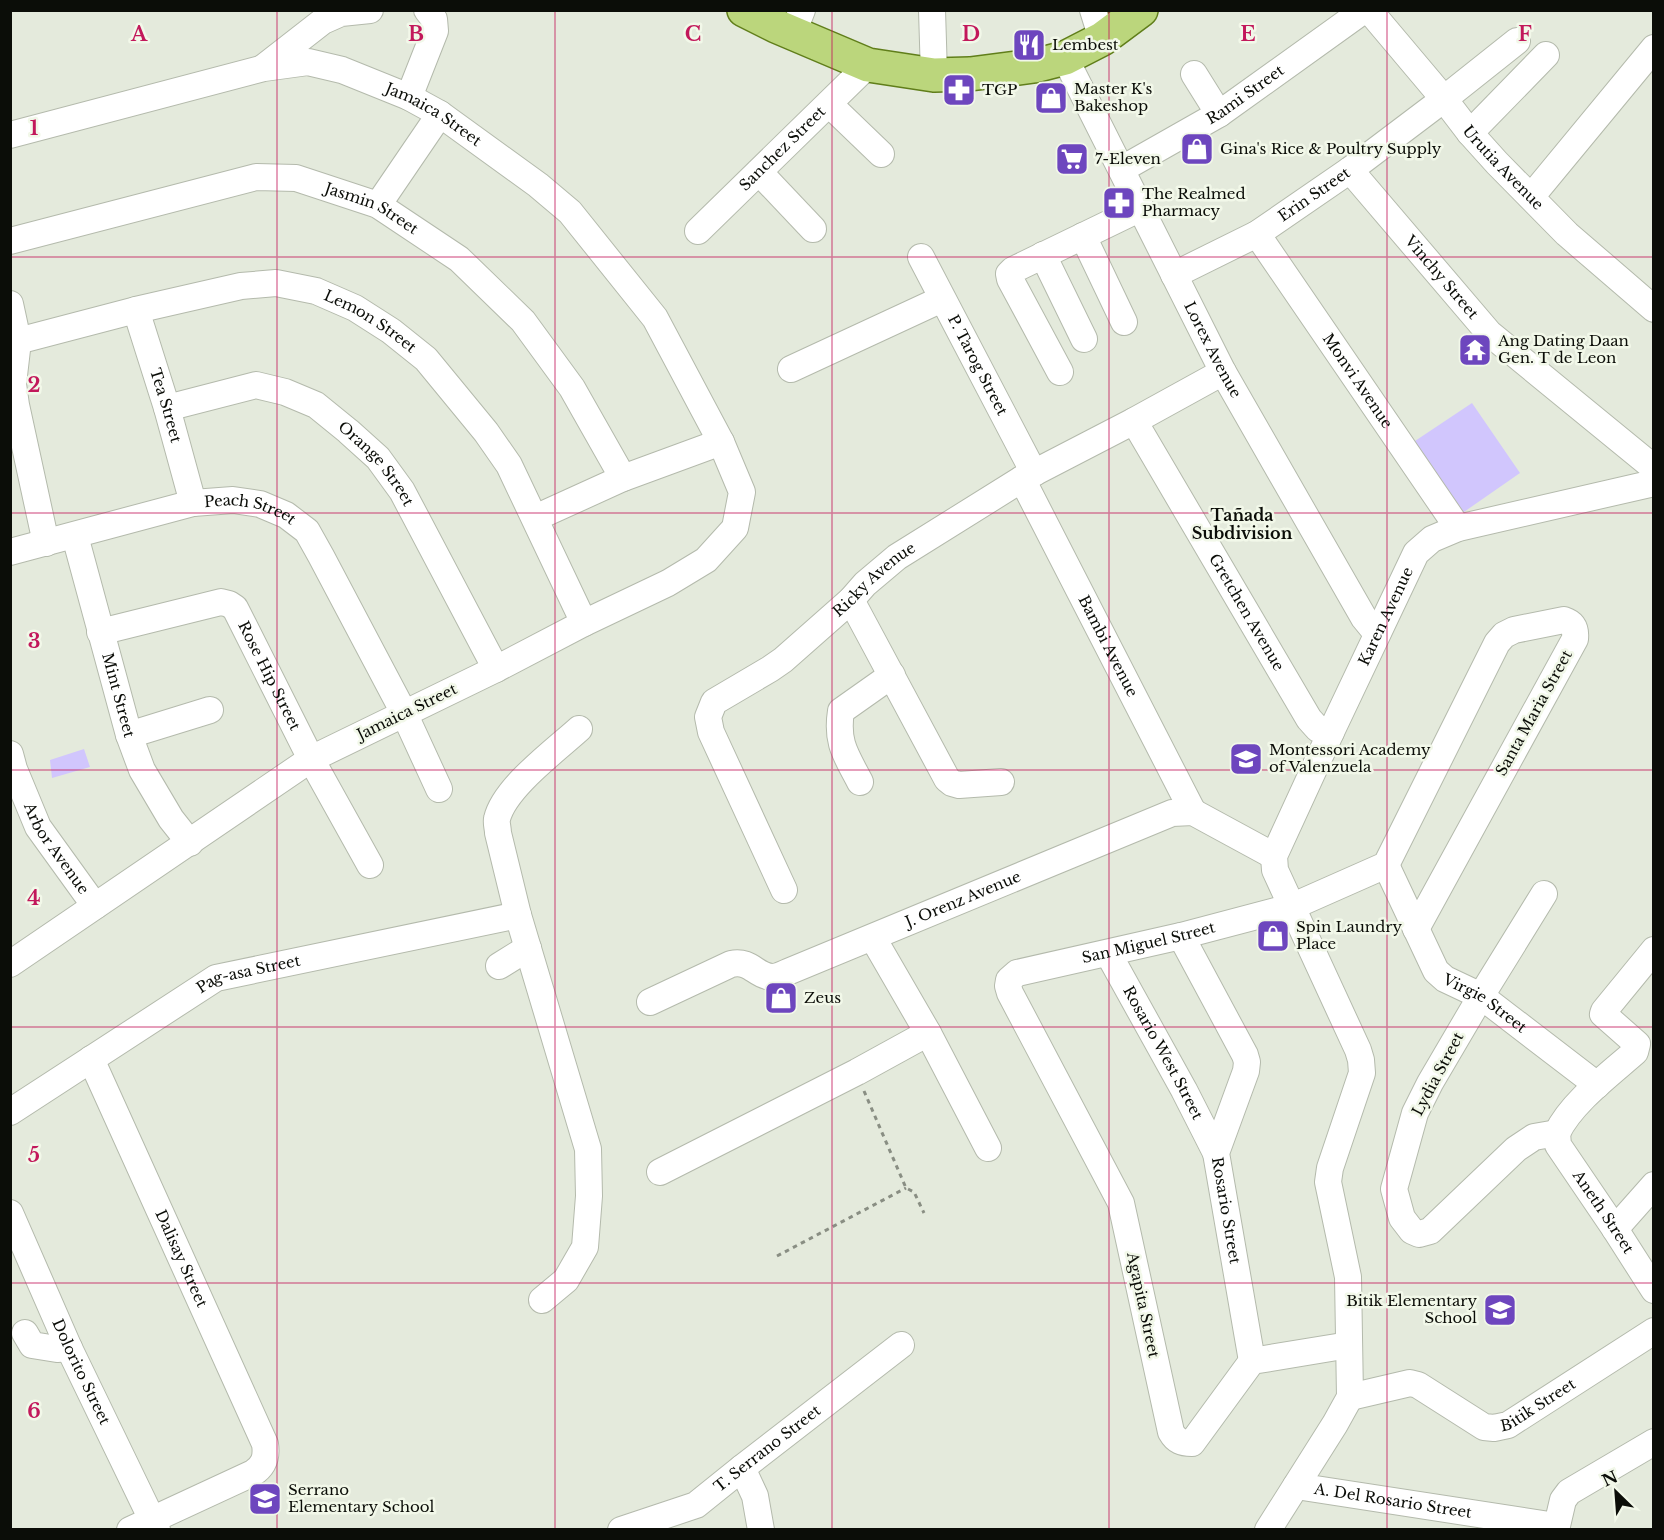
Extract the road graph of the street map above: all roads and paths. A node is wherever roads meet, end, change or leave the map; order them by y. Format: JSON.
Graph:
{"nodes":[{"id":1,"x":370,"y":10,"type":"edge"},
{"id":2,"x":427,"y":10,"type":"edge"},
{"id":3,"x":744,"y":10,"type":"edge"},
{"id":4,"x":932,"y":10,"type":"edge"},
{"id":5,"x":1142,"y":10,"type":"edge"},
{"id":6,"x":1364,"y":10,"type":"edge"},
{"id":7,"x":1369,"y":10,"type":"edge"},
{"id":8,"x":797,"y":22,"type":"edge"},
{"id":9,"x":1098,"y":25,"type":"edge"},
{"id":10,"x":1517,"y":41,"type":"dead end"},
{"id":11,"x":1653,"y":48,"type":"edge"},
{"id":12,"x":1546,"y":55,"type":"dead end"},
{"id":13,"x":1065,"y":58,"type":"junction"},
{"id":14,"x":868,"y":65,"type":"junction"},
{"id":15,"x":264,"y":68,"type":"junction"},
{"id":16,"x":1194,"y":74,"type":"dead end"},
{"id":17,"x":934,"y":75,"type":"junction"},
{"id":18,"x":409,"y":97,"type":"junction"},
{"id":19,"x":1444,"y":99,"type":"junction"},
{"id":20,"x":829,"y":104,"type":"junction"},
{"id":21,"x":440,"y":114,"type":"junction"},
{"id":22,"x":1219,"y":114,"type":"junction"},
{"id":23,"x":1470,"y":133,"type":"junction"},
{"id":24,"x":10,"y":135,"type":"edge"},
{"id":25,"x":881,"y":154,"type":"dead end"},
{"id":26,"x":1122,"y":170,"type":"junction"},
{"id":27,"x":1350,"y":170,"type":"junction"},
{"id":28,"x":759,"y":172,"type":"junction"},
{"id":29,"x":1531,"y":197,"type":"junction"},
{"id":30,"x":378,"y":204,"type":"junction"},
{"id":31,"x":1141,"y":208,"type":"junction"},
{"id":32,"x":813,"y":229,"type":"dead end"},
{"id":33,"x":698,"y":231,"type":"dead end"},
{"id":34,"x":1257,"y":234,"type":"junction"},
{"id":35,"x":1083,"y":236,"type":"junction"},
{"id":36,"x":10,"y":241,"type":"edge"},
{"id":37,"x":1043,"y":255,"type":"junction"},
{"id":38,"x":921,"y":257,"type":"dead end"},
{"id":39,"x":1174,"y":275,"type":"junction"},
{"id":40,"x":942,"y":299,"type":"junction"},
{"id":41,"x":10,"y":304,"type":"edge"},
{"id":42,"x":1653,"y":309,"type":"edge"},
{"id":43,"x":136,"y":310,"type":"junction"},
{"id":44,"x":1124,"y":322,"type":"dead end"},
{"id":45,"x":1084,"y":339,"type":"dead end"},
{"id":46,"x":14,"y":343,"type":"edge"},
{"id":47,"x":790,"y":369,"type":"dead end"},
{"id":48,"x":1060,"y":372,"type":"dead end"},
{"id":49,"x":1223,"y":372,"type":"junction"},
{"id":50,"x":167,"y":408,"type":"junction"},
{"id":51,"x":1134,"y":421,"type":"junction"},
{"id":52,"x":721,"y":442,"type":"junction"},
{"id":53,"x":1653,"y":468,"type":"edge"},
{"id":54,"x":1028,"y":476,"type":"junction"},
{"id":55,"x":623,"y":478,"type":"junction"},
{"id":56,"x":1653,"y":483,"type":"edge"},
{"id":57,"x":194,"y":502,"type":"junction"},
{"id":58,"x":535,"y":518,"type":"junction"},
{"id":59,"x":1458,"y":528,"type":"junction"},
{"id":60,"x":75,"y":536,"type":"junction"},
{"id":61,"x":46,"y":543,"type":"junction"},
{"id":62,"x":10,"y":552,"type":"edge"},
{"id":63,"x":851,"y":600,"type":"junction"},
{"id":64,"x":584,"y":623,"type":"junction"},
{"id":65,"x":100,"y":632,"type":"junction"},
{"id":66,"x":1378,"y":632,"type":"junction"},
{"id":67,"x":496,"y":669,"type":"junction"},
{"id":68,"x":892,"y":675,"type":"junction"},
{"id":69,"x":210,"y":710,"type":"dead end"},
{"id":70,"x":404,"y":713,"type":"junction"},
{"id":71,"x":579,"y":729,"type":"dead end"},
{"id":72,"x":1331,"y":732,"type":"junction"},
{"id":73,"x":129,"y":735,"type":"junction"},
{"id":74,"x":312,"y":759,"type":"junction"},
{"id":75,"x":12,"y":764,"type":"edge"},
{"id":76,"x":860,"y":782,"type":"dead end"},
{"id":77,"x":1001,"y":782,"type":"dead end"},
{"id":78,"x":440,"y":789,"type":"dead end"},
{"id":79,"x":1193,"y":812,"type":"junction"},
{"id":80,"x":190,"y":843,"type":"junction"},
{"id":81,"x":1274,"y":856,"type":"junction"},
{"id":82,"x":1386,"y":865,"type":"junction"},
{"id":83,"x":370,"y":866,"type":"dead end"},
{"id":84,"x":784,"y":890,"type":"dead end"},
{"id":85,"x":1544,"y":894,"type":"dead end"},
{"id":86,"x":95,"y":906,"type":"junction"},
{"id":87,"x":1292,"y":907,"type":"junction"},
{"id":88,"x":518,"y":915,"type":"junction"},
{"id":89,"x":1416,"y":929,"type":"junction"},
{"id":90,"x":1180,"y":936,"type":"junction"},
{"id":91,"x":873,"y":938,"type":"junction"},
{"id":92,"x":528,"y":948,"type":"junction"},
{"id":93,"x":1653,"y":950,"type":"edge"},
{"id":94,"x":1108,"y":953,"type":"junction"},
{"id":95,"x":10,"y":964,"type":"edge"},
{"id":96,"x":499,"y":966,"type":"dead end"},
{"id":97,"x":1009,"y":980,"type":"joint"},
{"id":98,"x":1481,"y":996,"type":"junction"},
{"id":99,"x":650,"y":1002,"type":"dead end"},
{"id":100,"x":928,"y":1033,"type":"junction"},
{"id":101,"x":91,"y":1059,"type":"junction"},
{"id":102,"x":857,"y":1072,"type":"junction"},
{"id":103,"x":1597,"y":1085,"type":"junction"},
{"id":104,"x":10,"y":1112,"type":"edge"},
{"id":105,"x":1557,"y":1132,"type":"junction"},
{"id":106,"x":988,"y":1148,"type":"dead end"},
{"id":107,"x":1216,"y":1153,"type":"junction"},
{"id":108,"x":660,"y":1172,"type":"dead end"},
{"id":109,"x":1653,"y":1185,"type":"edge"},
{"id":110,"x":906,"y":1188,"type":"junction"},
{"id":111,"x":10,"y":1213,"type":"edge"},
{"id":112,"x":924,"y":1213,"type":"dead end"},
{"id":113,"x":1615,"y":1229,"type":"junction"},
{"id":114,"x":777,"y":1256,"type":"dead end"},
{"id":115,"x":1653,"y":1290,"type":"edge"},
{"id":116,"x":542,"y":1300,"type":"dead end"},
{"id":117,"x":1653,"y":1331,"type":"edge"},
{"id":118,"x":25,"y":1333,"type":"dead end"},
{"id":119,"x":901,"y":1345,"type":"dead end"},
{"id":120,"x":1348,"y":1345,"type":"junction"},
{"id":121,"x":69,"y":1348,"type":"junction"},
{"id":122,"x":1251,"y":1361,"type":"junction"},
{"id":123,"x":1350,"y":1396,"type":"junction"},
{"id":124,"x":1653,"y":1442,"type":"edge"},
{"id":125,"x":742,"y":1468,"type":"junction"},
{"id":126,"x":1296,"y":1486,"type":"junction"},
{"id":127,"x":147,"y":1526,"type":"edge"},
{"id":128,"x":1556,"y":1528,"type":"edge"},
{"id":129,"x":621,"y":1530,"type":"edge"},
{"id":130,"x":761,"y":1530,"type":"edge"},
{"id":131,"x":1268,"y":1530,"type":"edge"}],
"edges":[{"from":1,"to":15,"type":"street"},
{"from":2,"to":18,"type":"street"},
{"from":3,"to":8,"type":"main road"},
{"from":4,"to":17,"type":"street"},
{"from":5,"to":9,"type":"main road"},
{"from":6,"to":22,"type":"street","name":"Rami Street"},
{"from":7,"to":19,"type":"street","name":"Urutia Avenue"},
{"from":8,"to":14,"type":"main road"},
{"from":9,"to":13,"type":"main road"},
{"from":10,"to":19,"type":"street","name":"Erin Street"},
{"from":11,"to":29,"type":"street"},
{"from":12,"to":23,"type":"street"},
{"from":13,"to":17,"type":"main road"},
{"from":13,"to":26,"type":"street","name":"Lorex Avenue"},
{"from":14,"to":17,"type":"main road"},
{"from":14,"to":20,"type":"street","name":"Sanchez Street"},
{"from":15,"to":18,"type":"street","name":"Jamaica Street"},
{"from":15,"to":24,"type":"street","name":"Jamaica Street"},
{"from":16,"to":22,"type":"street"},
{"from":18,"to":21,"type":"street","name":"Jamaica Street"},
{"from":19,"to":23,"type":"street","name":"Urutia Avenue"},
{"from":19,"to":27,"type":"street","name":"Erin Street"},
{"from":20,"to":25,"type":"street"},
{"from":20,"to":28,"type":"street","name":"Sanchez Street"},
{"from":21,"to":30,"type":"street"},
{"from":21,"to":52,"type":"street","name":"Jamaica Street"},
{"from":22,"to":26,"type":"street","name":"Rami Street"},
{"from":23,"to":29,"type":"street","name":"Urutia Avenue"},
{"from":26,"to":31,"type":"street","name":"Lorex Avenue"},
{"from":27,"to":34,"type":"street","name":"Erin Street"},
{"from":27,"to":53,"type":"street","name":"Vinchy Street"},
{"from":28,"to":32,"type":"street"},
{"from":28,"to":33,"type":"street","name":"Sanchez Street"},
{"from":29,"to":42,"type":"street","name":"Urutia Avenue"},
{"from":30,"to":36,"type":"street","name":"Jasmin Street"},
{"from":30,"to":55,"type":"street","name":"Jasmin Street"},
{"from":31,"to":35,"type":"street"},
{"from":31,"to":39,"type":"street","name":"Lorex Avenue"},
{"from":34,"to":39,"type":"street","name":"Erin Street"},
{"from":34,"to":59,"type":"street","name":"Monvi Avenue"},
{"from":35,"to":37,"type":"street"},
{"from":35,"to":44,"type":"street"},
{"from":37,"to":45,"type":"street"},
{"from":37,"to":48,"type":"street"},
{"from":38,"to":40,"type":"street","name":"P. Tarog Street"},
{"from":39,"to":49,"type":"street","name":"Lorex Avenue"},
{"from":40,"to":47,"type":"street"},
{"from":40,"to":54,"type":"street","name":"P. Tarog Street"},
{"from":41,"to":46,"type":"street"},
{"from":43,"to":46,"type":"street","name":"Lemon Street"},
{"from":43,"to":50,"type":"street","name":"Tea Street"},
{"from":43,"to":58,"type":"street","name":"Lemon Street"},
{"from":46,"to":61,"type":"street"},
{"from":49,"to":51,"type":"street","name":"Ricky Avenue"},
{"from":49,"to":66,"type":"street","name":"Lorex Avenue"},
{"from":50,"to":57,"type":"street","name":"Tea Street"},
{"from":50,"to":67,"type":"street","name":"Orange Street"},
{"from":51,"to":54,"type":"street","name":"Ricky Avenue"},
{"from":51,"to":72,"type":"street","name":"Gretchen Avenue"},
{"from":52,"to":55,"type":"street"},
{"from":52,"to":64,"type":"street","name":"Jamaica Street"},
{"from":54,"to":63,"type":"street","name":"Ricky Avenue"},
{"from":54,"to":79,"type":"street","name":"Bambi Avenue"},
{"from":55,"to":58,"type":"street"},
{"from":56,"to":59,"type":"street","name":"Karen Avenue"},
{"from":57,"to":60,"type":"street","name":"Peach Street"},
{"from":57,"to":70,"type":"street","name":"Peach Street"},
{"from":58,"to":64,"type":"street","name":"Lemon Street"},
{"from":59,"to":66,"type":"street","name":"Karen Avenue"},
{"from":60,"to":61,"type":"street","name":"Peach Street"},
{"from":60,"to":65,"type":"street","name":"Mint Street"},
{"from":61,"to":62,"type":"street","name":"Peach Street"},
{"from":63,"to":68,"type":"street"},
{"from":63,"to":84,"type":"street","name":"Ricky Avenue"},
{"from":64,"to":67,"type":"street","name":"Jamaica Street"},
{"from":65,"to":73,"type":"street","name":"Mint Street"},
{"from":65,"to":74,"type":"street","name":"Rose Hip Street"},
{"from":66,"to":72,"type":"street","name":"Karen Avenue"},
{"from":67,"to":70,"type":"street","name":"Jamaica Street"},
{"from":68,"to":76,"type":"street"},
{"from":68,"to":77,"type":"street"},
{"from":69,"to":73,"type":"street"},
{"from":70,"to":74,"type":"street","name":"Jamaica Street"},
{"from":70,"to":78,"type":"street","name":"Peach Street"},
{"from":71,"to":88,"type":"street"},
{"from":72,"to":81,"type":"street","name":"Karen Avenue"},
{"from":73,"to":80,"type":"street","name":"Mint Street"},
{"from":74,"to":80,"type":"street","name":"Jamaica Street"},
{"from":74,"to":83,"type":"street","name":"Rose Hip Street"},
{"from":75,"to":86,"type":"street","name":"Arbor Avenue"},
{"from":79,"to":81,"type":"street"},
{"from":79,"to":91,"type":"street","name":"J. Orenz Avenue"},
{"from":80,"to":86,"type":"street","name":"Jamaica Street"},
{"from":81,"to":87,"type":"street"},
{"from":82,"to":87,"type":"street"},
{"from":82,"to":89,"type":"street","name":"Virgie Street"},
{"from":82,"to":89,"type":"street","name":"Santa Maria Street"},
{"from":85,"to":98,"type":"street","name":"Lydia Street"},
{"from":86,"to":95,"type":"street","name":"Jamaica Street"},
{"from":87,"to":90,"type":"street","name":"San Miguel Street"},
{"from":87,"to":120,"type":"street"},
{"from":88,"to":92,"type":"street"},
{"from":88,"to":101,"type":"street","name":"Pag-asa Street"},
{"from":89,"to":98,"type":"street","name":"Virgie Street"},
{"from":90,"to":94,"type":"street","name":"San Miguel Street"},
{"from":90,"to":107,"type":"street","name":"Rosario Street"},
{"from":91,"to":99,"type":"street","name":"J. Orenz Avenue"},
{"from":91,"to":100,"type":"street"},
{"from":92,"to":96,"type":"street"},
{"from":92,"to":116,"type":"street"},
{"from":93,"to":103,"type":"street"},
{"from":94,"to":97,"type":"street","name":"San Miguel Street"},
{"from":94,"to":107,"type":"street","name":"Rosario West Street"},
{"from":97,"to":122,"type":"street","name":"Agapita Street"},
{"from":98,"to":103,"type":"street","name":"Virgie Street"},
{"from":98,"to":105,"type":"street","name":"Lydia Street"},
{"from":100,"to":102,"type":"street"},
{"from":100,"to":106,"type":"street"},
{"from":101,"to":104,"type":"street","name":"Pag-asa Street"},
{"from":101,"to":127,"type":"street","name":"Dalisay Street"},
{"from":102,"to":108,"type":"street"},
{"from":102,"to":110,"type":"path"},
{"from":103,"to":105,"type":"street"},
{"from":105,"to":113,"type":"street","name":"Aneth Street"},
{"from":107,"to":122,"type":"street","name":"Rosario Street"},
{"from":109,"to":113,"type":"street"},
{"from":110,"to":112,"type":"path"},
{"from":110,"to":114,"type":"path"},
{"from":111,"to":121,"type":"street","name":"Dolorito Street"},
{"from":113,"to":115,"type":"street","name":"Aneth Street"},
{"from":117,"to":123,"type":"street","name":"Bitik Street"},
{"from":118,"to":121,"type":"street"},
{"from":119,"to":125,"type":"street","name":"T. Serrano Street"},
{"from":120,"to":122,"type":"street"},
{"from":120,"to":123,"type":"street"},
{"from":121,"to":127,"type":"street","name":"Dolorito Street"},
{"from":123,"to":126,"type":"street"},
{"from":124,"to":128,"type":"street"},
{"from":125,"to":129,"type":"street","name":"T. Serrano Street"},
{"from":125,"to":130,"type":"street"},
{"from":126,"to":128,"type":"street","name":"A. Del Rosario Street"},
{"from":126,"to":131,"type":"street"}]}
